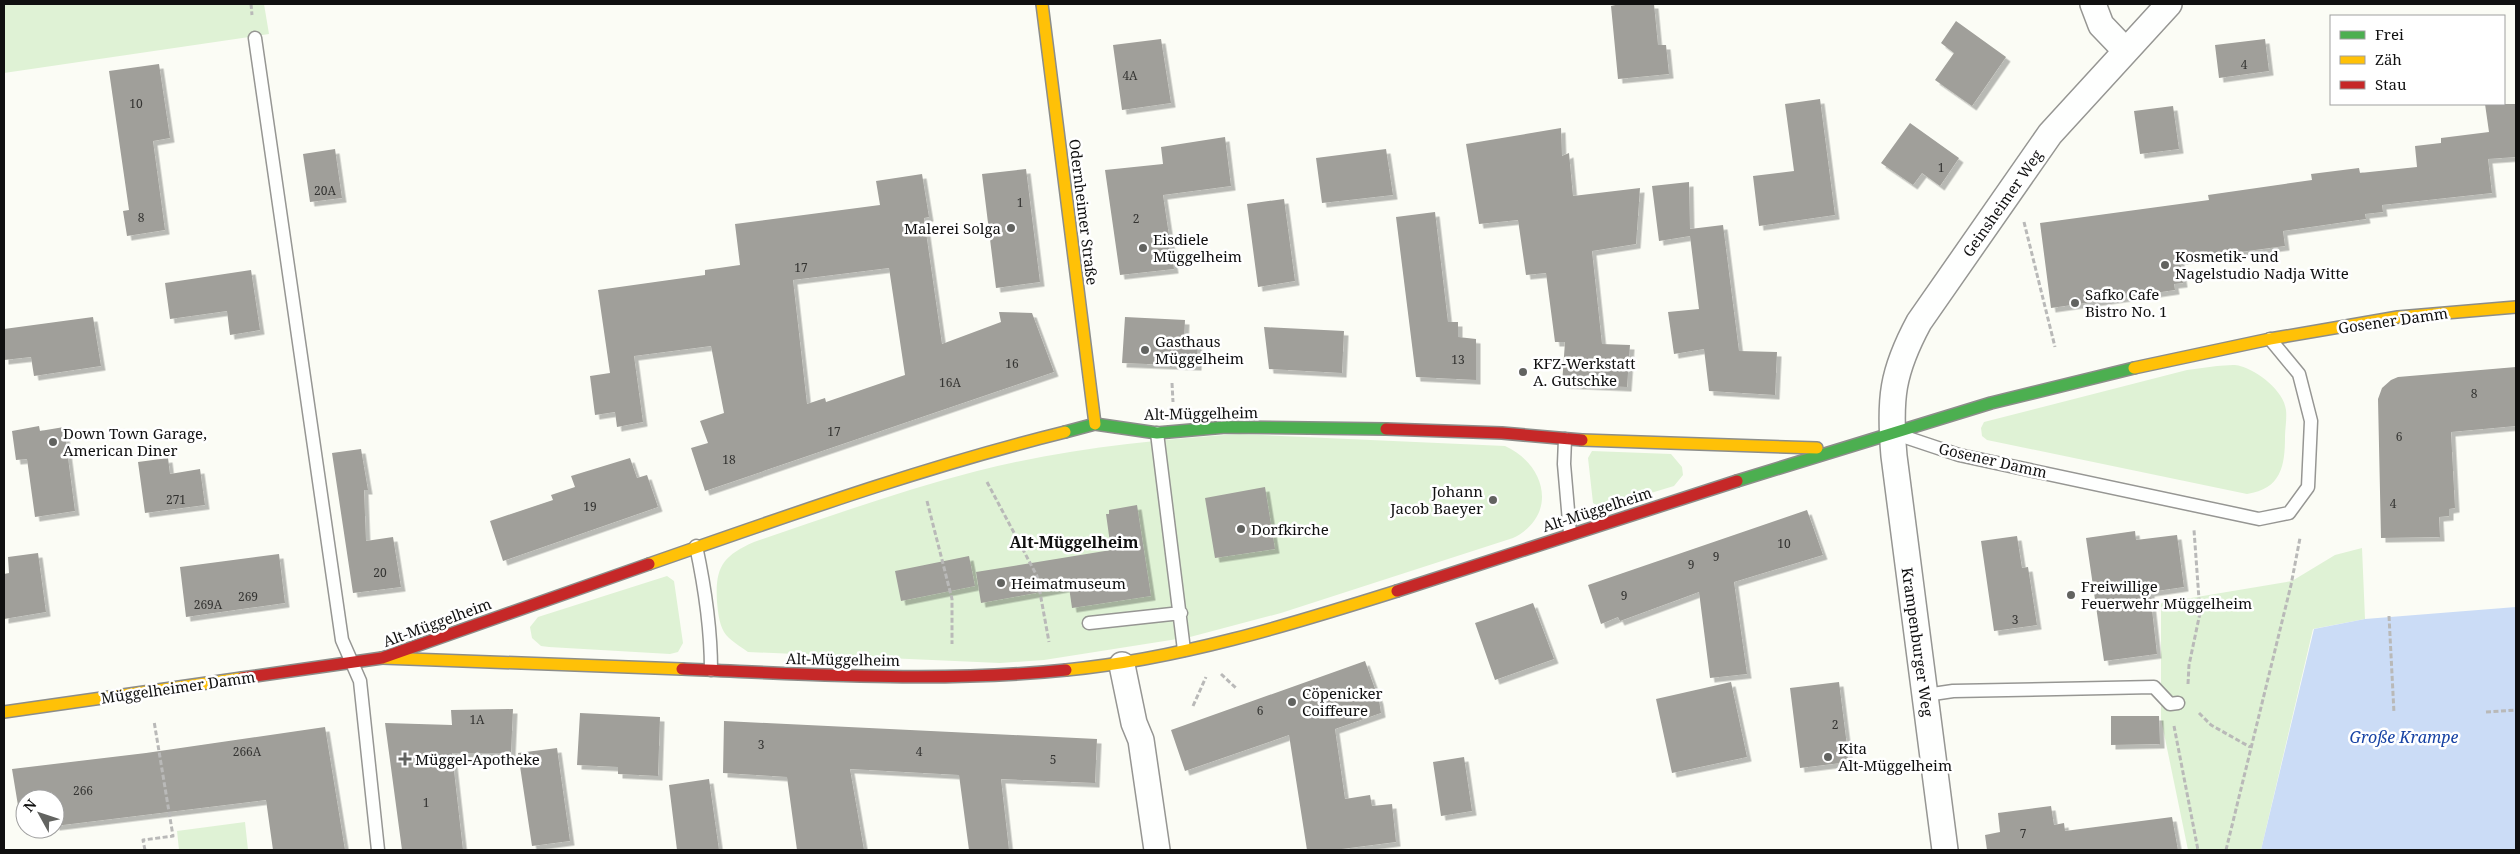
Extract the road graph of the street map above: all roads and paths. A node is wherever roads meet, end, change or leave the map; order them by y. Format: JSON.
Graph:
{"nodes":[{"id":1,"x":1042,"y":4,"type":"edge"},
{"id":2,"x":2093,"y":4,"type":"edge"},
{"id":3,"x":2169,"y":4,"type":"edge"},
{"id":4,"x":255,"y":38,"type":"dead end"},
{"id":5,"x":2126,"y":50,"type":"junction"},
{"id":6,"x":2006,"y":197,"type":"junction"},
{"id":7,"x":2516,"y":307,"type":"edge"},
{"id":8,"x":2270,"y":338,"type":"junction"},
{"id":9,"x":2055,"y":347,"type":"dead end"},
{"id":10,"x":1095,"y":424,"type":"junction"},
{"id":11,"x":1157,"y":432,"type":"junction"},
{"id":12,"x":1892,"y":432,"type":"junction"},
{"id":13,"x":1564,"y":439,"type":"junction"},
{"id":14,"x":1836,"y":449,"type":"junction"},
{"id":15,"x":972,"y":455,"type":"junction"},
{"id":16,"x":919,"y":472,"type":"junction"},
{"id":17,"x":2194,"y":530,"type":"dead end"},
{"id":18,"x":1570,"y":533,"type":"junction"},
{"id":19,"x":2300,"y":538,"type":"dead end"},
{"id":20,"x":696,"y":546,"type":"junction"},
{"id":21,"x":1181,"y":613,"type":"junction"},
{"id":22,"x":2389,"y":616,"type":"dead end"},
{"id":23,"x":1089,"y":623,"type":"dead end"},
{"id":24,"x":1184,"y":650,"type":"junction"},
{"id":25,"x":382,"y":658,"type":"junction"},
{"id":26,"x":352,"y":662,"type":"junction"},
{"id":27,"x":1122,"y":665,"type":"junction"},
{"id":28,"x":711,"y":670,"type":"junction"},
{"id":29,"x":1217,"y":671,"type":"dead end"},
{"id":30,"x":1050,"y":672,"type":"junction"},
{"id":31,"x":1207,"y":673,"type":"dead end"},
{"id":32,"x":952,"y":675,"type":"junction"},
{"id":33,"x":1237,"y":689,"type":"dead end"},
{"id":34,"x":2188,"y":693,"type":"dead end"},
{"id":35,"x":1926,"y":696,"type":"junction"},
{"id":36,"x":1192,"y":706,"type":"dead end"},
{"id":37,"x":2173,"y":707,"type":"joint"},
{"id":38,"x":2194,"y":708,"type":"dead end"},
{"id":39,"x":2516,"y":710,"type":"edge"},
{"id":40,"x":4,"y":712,"type":"edge"},
{"id":41,"x":2486,"y":712,"type":"dead end"},
{"id":42,"x":2394,"y":714,"type":"dead end"},
{"id":43,"x":154,"y":717,"type":"dead end"},
{"id":44,"x":2250,"y":747,"type":"junction"},
{"id":45,"x":144,"y":850,"type":"edge"},
{"id":46,"x":378,"y":850,"type":"edge"},
{"id":47,"x":1156,"y":850,"type":"edge"},
{"id":48,"x":1945,"y":850,"type":"edge"},
{"id":49,"x":2198,"y":850,"type":"edge"},
{"id":50,"x":2226,"y":850,"type":"edge"}],
"edges":[{"from":1,"to":10,"type":"main road","name":"Odernheimer Straße"},
{"from":2,"to":5,"type":"street"},
{"from":3,"to":5,"type":"street","name":"Geinsheimer Weg"},
{"from":4,"to":26,"type":"lane"},
{"from":5,"to":6,"type":"street","name":"Geinsheimer Weg"},
{"from":6,"to":9,"type":"path"},
{"from":6,"to":12,"type":"street","name":"Geinsheimer Weg"},
{"from":7,"to":8,"type":"main road","name":"Gosener Damm"},
{"from":8,"to":12,"type":"main road","name":"Gosener Damm"},
{"from":8,"to":12,"type":"lane","name":"Gosener Damm"},
{"from":10,"to":11,"type":"main road","name":"Alt-Müggelheim"},
{"from":10,"to":15,"type":"main road","name":"Alt-Müggelheim"},
{"from":11,"to":13,"type":"main road","name":"Alt-Müggelheim"},
{"from":11,"to":21,"type":"lane"},
{"from":12,"to":14,"type":"main road","name":"Alt-Müggelheim"},
{"from":12,"to":35,"type":"street","name":"Krampenburger Weg"},
{"from":13,"to":14,"type":"main road","name":"Alt-Müggelheim"},
{"from":13,"to":18,"type":"lane"},
{"from":14,"to":18,"type":"main road","name":"Alt-Müggelheim"},
{"from":15,"to":16,"type":"main road","name":"Alt-Müggelheim"},
{"from":15,"to":30,"type":"path"},
{"from":16,"to":20,"type":"main road","name":"Alt-Müggelheim"},
{"from":16,"to":32,"type":"path"},
{"from":17,"to":34,"type":"path"},
{"from":18,"to":24,"type":"main road","name":"Alt-Müggelheim"},
{"from":19,"to":44,"type":"path"},
{"from":20,"to":25,"type":"main road","name":"Alt-Müggelheim"},
{"from":20,"to":28,"type":"lane"},
{"from":21,"to":23,"type":"lane"},
{"from":21,"to":24,"type":"lane"},
{"from":22,"to":42,"type":"path"},
{"from":24,"to":27,"type":"main road","name":"Alt-Müggelheim"},
{"from":25,"to":26,"type":"main road","name":"Müggelheimer Damm"},
{"from":25,"to":28,"type":"main road","name":"Alt-Müggelheim"},
{"from":26,"to":40,"type":"main road","name":"Müggelheimer Damm"},
{"from":26,"to":46,"type":"lane"},
{"from":27,"to":30,"type":"main road","name":"Alt-Müggelheim"},
{"from":27,"to":47,"type":"street"},
{"from":28,"to":32,"type":"main road","name":"Alt-Müggelheim"},
{"from":29,"to":33,"type":"path"},
{"from":30,"to":32,"type":"main road","name":"Alt-Müggelheim"},
{"from":31,"to":36,"type":"path"},
{"from":35,"to":37,"type":"lane"},
{"from":35,"to":48,"type":"street","name":"Krampenburger Weg"},
{"from":37,"to":49,"type":"path"},
{"from":38,"to":44,"type":"path"},
{"from":39,"to":41,"type":"path"},
{"from":43,"to":45,"type":"path"},
{"from":44,"to":50,"type":"path"}]}
